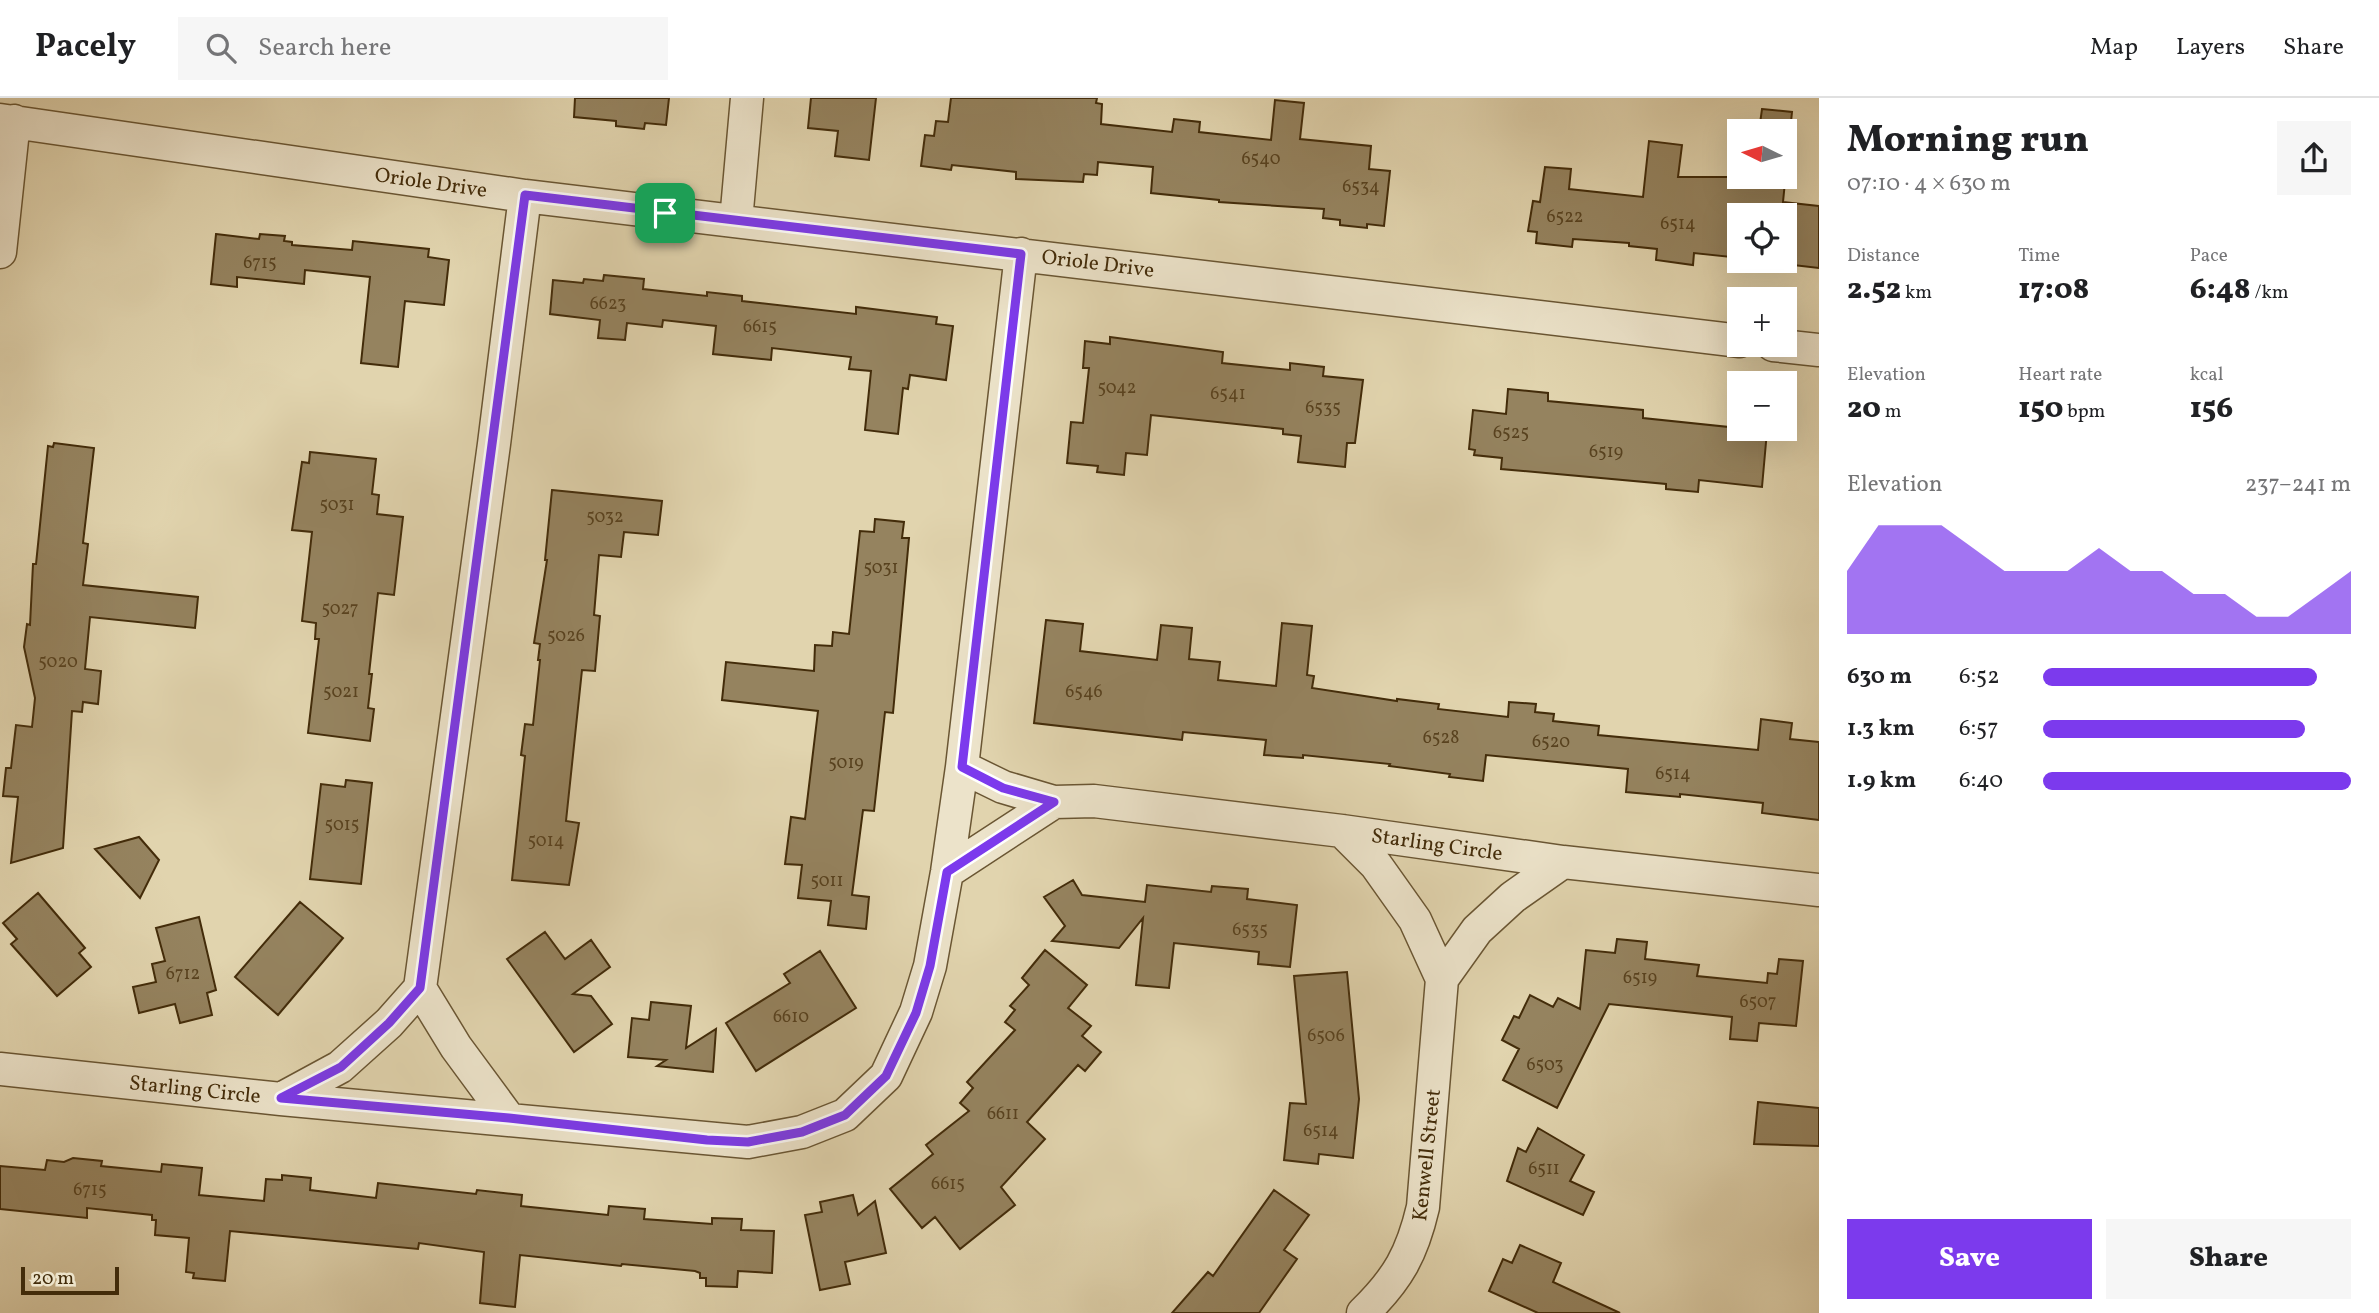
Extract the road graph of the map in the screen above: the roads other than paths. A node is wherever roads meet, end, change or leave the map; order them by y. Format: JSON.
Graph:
{"nodes":[{"id":1,"x":747,"y":98,"type":"edge"},
{"id":2,"x":7,"y":121,"type":"edge"},
{"id":3,"x":525,"y":195,"type":"junction"},
{"id":4,"x":736,"y":221,"type":"junction"},
{"id":5,"x":0,"y":252,"type":"edge"},
{"id":6,"x":1021,"y":254,"type":"junction"},
{"id":7,"x":1727,"y":339,"type":"edge"},
{"id":8,"x":1797,"y":348,"type":"edge"},
{"id":9,"x":1819,"y":350,"type":"edge"},
{"id":10,"x":962,"y":767,"type":"junction"},
{"id":11,"x":1054,"y":802,"type":"junction"},
{"id":12,"x":1342,"y":831,"type":"junction"},
{"id":13,"x":1563,"y":862,"type":"junction"},
{"id":14,"x":947,"y":872,"type":"junction"},
{"id":15,"x":1819,"y":890,"type":"edge"},
{"id":16,"x":1442,"y":979,"type":"junction"},
{"id":17,"x":420,"y":988,"type":"junction"},
{"id":18,"x":0,"y":1069,"type":"edge"},
{"id":19,"x":281,"y":1098,"type":"junction"},
{"id":20,"x":509,"y":1118,"type":"junction"},
{"id":21,"x":1363,"y":1313,"type":"edge"}],
"edges":[{"from":1,"to":4,"type":"street"},
{"from":2,"to":3,"type":"street","name":"Oriole Drive"},
{"from":2,"to":5,"type":"street"},
{"from":3,"to":4,"type":"street","name":"Oriole Drive"},
{"from":3,"to":17,"type":"street"},
{"from":4,"to":6,"type":"street","name":"Oriole Drive"},
{"from":6,"to":7,"type":"street","name":"Oriole Drive"},
{"from":6,"to":10,"type":"street"},
{"from":8,"to":9,"type":"street"},
{"from":10,"to":11,"type":"street","name":"Starling Circle"},
{"from":10,"to":14,"type":"street"},
{"from":11,"to":12,"type":"street","name":"Starling Circle"},
{"from":11,"to":14,"type":"street"},
{"from":12,"to":13,"type":"street","name":"Starling Circle"},
{"from":12,"to":16,"type":"street","name":"Kenwell Street"},
{"from":13,"to":15,"type":"street","name":"Starling Circle"},
{"from":13,"to":16,"type":"street"},
{"from":14,"to":20,"type":"street","name":"Starling Circle"},
{"from":16,"to":21,"type":"street","name":"Kenwell Street"},
{"from":17,"to":19,"type":"street"},
{"from":17,"to":20,"type":"street"},
{"from":18,"to":19,"type":"street","name":"Starling Circle"},
{"from":19,"to":20,"type":"street","name":"Starling Circle"}]}
